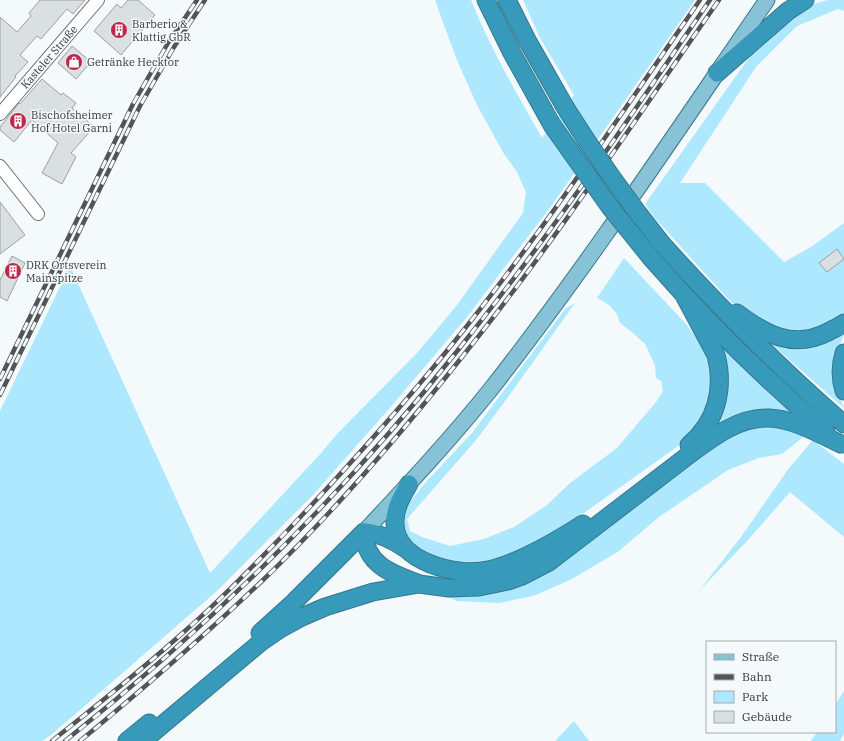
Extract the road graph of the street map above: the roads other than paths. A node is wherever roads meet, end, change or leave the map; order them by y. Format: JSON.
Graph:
{"nodes":[{"id":1,"x":98,"y":0,"type":"edge"},
{"id":2,"x":486,"y":0,"type":"edge"},
{"id":3,"x":507,"y":0,"type":"edge"},
{"id":4,"x":767,"y":0,"type":"edge"},
{"id":5,"x":805,"y":0,"type":"edge"},
{"id":6,"x":717,"y":73,"type":"junction"},
{"id":7,"x":0,"y":114,"type":"edge"},
{"id":8,"x":0,"y":166,"type":"edge"},
{"id":9,"x":38,"y":214,"type":"dead end"},
{"id":10,"x":698,"y":283,"type":"junction"},
{"id":11,"x":685,"y":297,"type":"junction"},
{"id":12,"x":844,"y":323,"type":"edge"},
{"id":13,"x":844,"y":353,"type":"edge"},
{"id":14,"x":844,"y":391,"type":"edge"},
{"id":15,"x":844,"y":424,"type":"edge"},
{"id":16,"x":843,"y":445,"type":"edge"},
{"id":17,"x":409,"y":484,"type":"junction"},
{"id":18,"x":364,"y":532,"type":"junction"},
{"id":19,"x":406,"y":549,"type":"junction"},
{"id":20,"x":419,"y":584,"type":"junction"},
{"id":21,"x":247,"y":644,"type":"junction"},
{"id":22,"x":203,"y":690,"type":"junction"},
{"id":23,"x":127,"y":741,"type":"edge"},
{"id":24,"x":143,"y":741,"type":"edge"}],
"edges":[{"from":1,"to":7,"type":"street","name":"Kasteler Straße"},
{"from":2,"to":11,"type":"highway","bridge":true},
{"from":3,"to":10,"type":"highway","bridge":true},
{"from":4,"to":6,"type":"main road"},
{"from":5,"to":6,"type":"highway"},
{"from":6,"to":17,"type":"main road"},
{"from":8,"to":9,"type":"street"},
{"from":10,"to":12,"type":"highway"},
{"from":10,"to":15,"type":"highway"},
{"from":11,"to":16,"type":"highway"},
{"from":11,"to":19,"type":"highway"},
{"from":13,"to":14,"type":"highway"},
{"from":16,"to":20,"type":"highway"},
{"from":17,"to":18,"type":"main road"},
{"from":17,"to":19,"type":"highway"},
{"from":18,"to":19,"type":"highway"},
{"from":18,"to":20,"type":"highway"},
{"from":18,"to":21,"type":"highway"},
{"from":20,"to":22,"type":"highway"},
{"from":21,"to":22,"type":"highway"},
{"from":21,"to":23,"type":"highway"},
{"from":22,"to":24,"type":"highway"}]}
